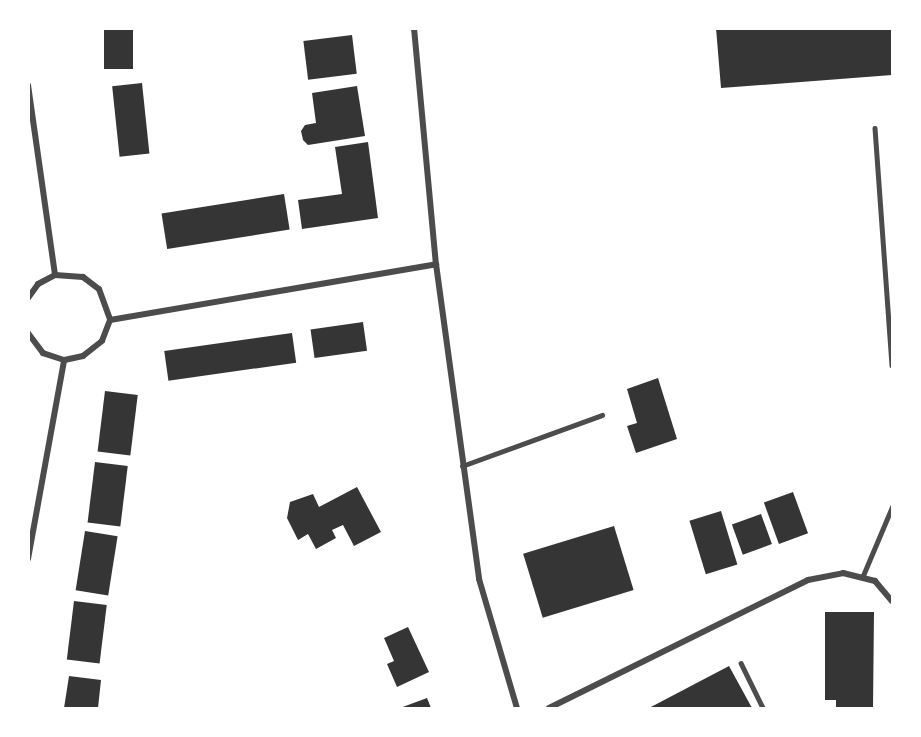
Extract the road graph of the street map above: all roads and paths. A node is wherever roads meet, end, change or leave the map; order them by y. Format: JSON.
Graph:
{"nodes":[{"id":1,"x":414,"y":28,"type":"edge"},
{"id":2,"x":28,"y":85,"type":"edge"},
{"id":3,"x":875,"y":128,"type":"dead end"},
{"id":4,"x":436,"y":264,"type":"junction"},
{"id":5,"x":56,"y":275,"type":"junction"},
{"id":6,"x":28,"y":297,"type":"edge"},
{"id":7,"x":110,"y":320,"type":"junction"},
{"id":8,"x":28,"y":333,"type":"edge"},
{"id":9,"x":64,"y":360,"type":"junction"},
{"id":10,"x":892,"y":365,"type":"edge"},
{"id":11,"x":602,"y":415,"type":"dead end"},
{"id":12,"x":462,"y":466,"type":"junction"},
{"id":13,"x":892,"y":507,"type":"edge"},
{"id":14,"x":28,"y":559,"type":"edge"},
{"id":15,"x":862,"y":578,"type":"junction"},
{"id":16,"x":892,"y":601,"type":"edge"},
{"id":17,"x":741,"y":663,"type":"dead end"},
{"id":18,"x":517,"y":708,"type":"edge"},
{"id":19,"x":549,"y":708,"type":"edge"},
{"id":20,"x":763,"y":708,"type":"edge"}],
"edges":[{"from":1,"to":4,"type":"street"},
{"from":2,"to":5,"type":"street"},
{"from":3,"to":10,"type":"lane"},
{"from":4,"to":7,"type":"street"},
{"from":4,"to":12,"type":"street"},
{"from":5,"to":6,"type":"street"},
{"from":5,"to":7,"type":"street"},
{"from":7,"to":9,"type":"street"},
{"from":8,"to":9,"type":"street"},
{"from":9,"to":14,"type":"street"},
{"from":11,"to":12,"type":"lane"},
{"from":12,"to":18,"type":"street"},
{"from":13,"to":15,"type":"lane"},
{"from":15,"to":16,"type":"street"},
{"from":15,"to":19,"type":"street"},
{"from":17,"to":20,"type":"lane"}]}
